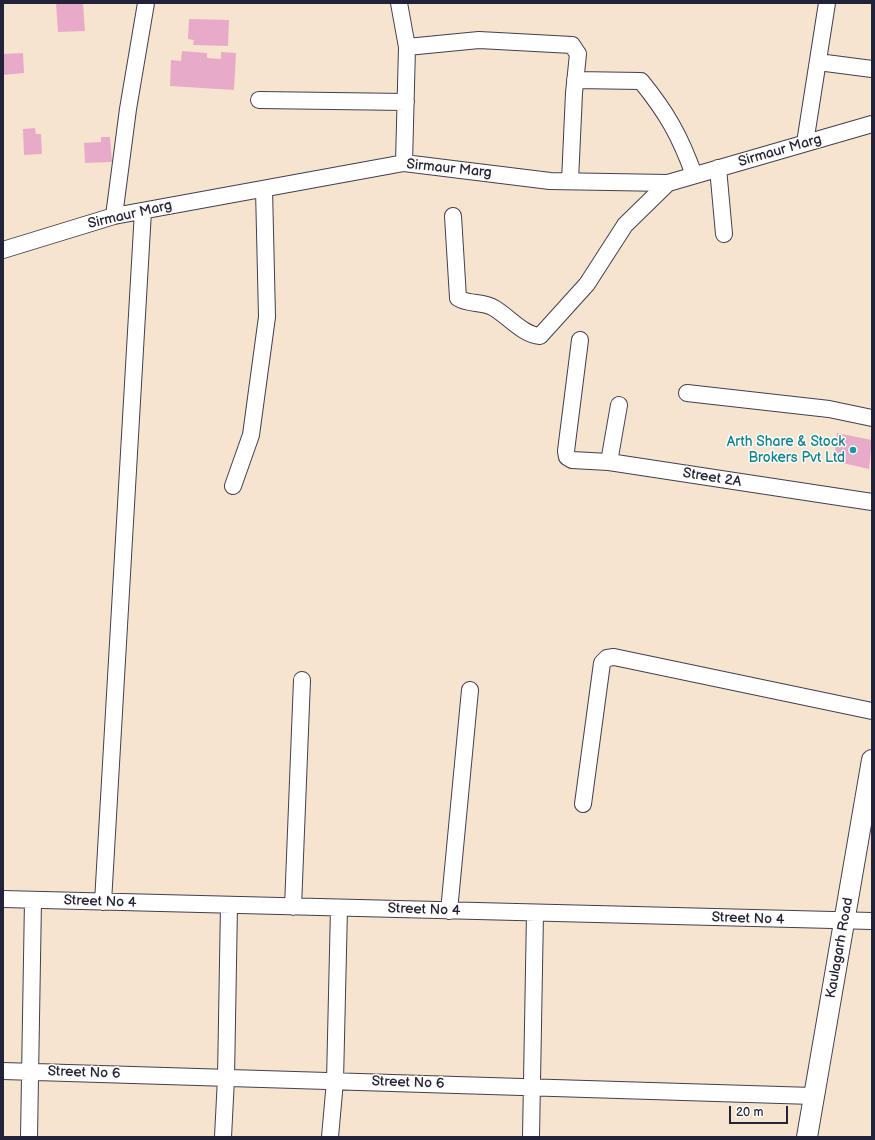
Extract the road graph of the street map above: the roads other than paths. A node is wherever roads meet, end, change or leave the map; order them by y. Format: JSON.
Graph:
{"nodes":[{"id":1,"x":146,"y":3,"type":"edge"},
{"id":2,"x":399,"y":3,"type":"edge"},
{"id":3,"x":827,"y":3,"type":"edge"},
{"id":4,"x":407,"y":47,"type":"junction"},
{"id":5,"x":818,"y":62,"type":"junction"},
{"id":6,"x":872,"y":69,"type":"edge"},
{"id":7,"x":575,"y":80,"type":"junction"},
{"id":8,"x":259,"y":100,"type":"dead end"},
{"id":9,"x":406,"y":102,"type":"junction"},
{"id":10,"x":872,"y":124,"type":"edge"},
{"id":11,"x":805,"y":143,"type":"junction"},
{"id":12,"x":404,"y":163,"type":"junction"},
{"id":13,"x":718,"y":168,"type":"junction"},
{"id":14,"x":694,"y":175,"type":"junction"},
{"id":15,"x":570,"y":181,"type":"junction"},
{"id":16,"x":668,"y":183,"type":"junction"},
{"id":17,"x":264,"y":189,"type":"junction"},
{"id":18,"x":143,"y":211,"type":"junction"},
{"id":19,"x":114,"y":216,"type":"junction"},
{"id":20,"x":453,"y":216,"type":"dead end"},
{"id":21,"x":724,"y":234,"type":"dead end"},
{"id":22,"x":3,"y":250,"type":"edge"},
{"id":23,"x":580,"y":340,"type":"dead end"},
{"id":24,"x":687,"y":394,"type":"dead end"},
{"id":25,"x":619,"y":406,"type":"dead end"},
{"id":26,"x":872,"y":418,"type":"edge"},
{"id":27,"x":609,"y":462,"type":"junction"},
{"id":28,"x":234,"y":486,"type":"dead end"},
{"id":29,"x":872,"y":502,"type":"edge"},
{"id":30,"x":302,"y":680,"type":"dead end"},
{"id":31,"x":470,"y":690,"type":"dead end"},
{"id":32,"x":872,"y":711,"type":"edge"},
{"id":33,"x":872,"y":760,"type":"edge"},
{"id":34,"x":583,"y":804,"type":"dead end"},
{"id":35,"x":3,"y":899,"type":"edge"},
{"id":36,"x":33,"y":900,"type":"junction"},
{"id":37,"x":103,"y":902,"type":"junction"},
{"id":38,"x":229,"y":905,"type":"junction"},
{"id":39,"x":293,"y":907,"type":"junction"},
{"id":40,"x":339,"y":908,"type":"junction"},
{"id":41,"x":448,"y":911,"type":"junction"},
{"id":42,"x":535,"y":913,"type":"junction"},
{"id":43,"x":872,"y":921,"type":"edge"},
{"id":44,"x":845,"y":922,"type":"junction"},
{"id":45,"x":3,"y":1070,"type":"edge"},
{"id":46,"x":29,"y":1071,"type":"junction"},
{"id":47,"x":226,"y":1078,"type":"junction"},
{"id":48,"x":335,"y":1081,"type":"junction"},
{"id":49,"x":533,"y":1087,"type":"junction"},
{"id":50,"x":814,"y":1096,"type":"junction"},
{"id":51,"x":29,"y":1137,"type":"edge"},
{"id":52,"x":223,"y":1137,"type":"edge"},
{"id":53,"x":330,"y":1137,"type":"edge"},
{"id":54,"x":531,"y":1137,"type":"edge"},
{"id":55,"x":807,"y":1137,"type":"edge"}],
"edges":[{"from":1,"to":19,"type":"street"},
{"from":2,"to":4,"type":"street"},
{"from":3,"to":5,"type":"street"},
{"from":4,"to":7,"type":"street"},
{"from":4,"to":9,"type":"street"},
{"from":5,"to":6,"type":"street"},
{"from":5,"to":11,"type":"street"},
{"from":7,"to":14,"type":"street"},
{"from":7,"to":15,"type":"street"},
{"from":8,"to":9,"type":"street"},
{"from":9,"to":12,"type":"street"},
{"from":10,"to":11,"type":"street","name":"Sirmaur Marg"},
{"from":11,"to":13,"type":"street","name":"Sirmaur Marg"},
{"from":12,"to":15,"type":"street","name":"Sirmaur Marg"},
{"from":12,"to":17,"type":"street","name":"Sirmaur Marg"},
{"from":13,"to":14,"type":"street","name":"Sirmaur Marg"},
{"from":13,"to":21,"type":"street"},
{"from":14,"to":16,"type":"street","name":"Sirmaur Marg"},
{"from":15,"to":16,"type":"street","name":"Sirmaur Marg"},
{"from":16,"to":20,"type":"street"},
{"from":17,"to":18,"type":"street","name":"Sirmaur Marg"},
{"from":17,"to":28,"type":"street"},
{"from":18,"to":19,"type":"street","name":"Sirmaur Marg"},
{"from":18,"to":37,"type":"street"},
{"from":19,"to":22,"type":"street","name":"Sirmaur Marg"},
{"from":23,"to":27,"type":"street","name":"Street 2A"},
{"from":24,"to":26,"type":"street"},
{"from":25,"to":27,"type":"street"},
{"from":27,"to":29,"type":"street","name":"Street 2A"},
{"from":30,"to":39,"type":"street"},
{"from":31,"to":41,"type":"street"},
{"from":32,"to":34,"type":"street"},
{"from":33,"to":44,"type":"street","name":"Kaulagarh Road"},
{"from":35,"to":36,"type":"street","name":"Street No 4"},
{"from":36,"to":37,"type":"street","name":"Street No 4"},
{"from":36,"to":46,"type":"street"},
{"from":37,"to":38,"type":"street","name":"Street No 4"},
{"from":38,"to":39,"type":"street","name":"Street No 4"},
{"from":38,"to":47,"type":"street"},
{"from":39,"to":40,"type":"street","name":"Street No 4"},
{"from":40,"to":41,"type":"street","name":"Street No 4"},
{"from":40,"to":48,"type":"street"},
{"from":41,"to":42,"type":"street","name":"Street No 4"},
{"from":42,"to":44,"type":"street","name":"Street No 4"},
{"from":42,"to":49,"type":"street"},
{"from":43,"to":44,"type":"street","name":"Street No 4"},
{"from":44,"to":50,"type":"street","name":"Kaulagarh Road"},
{"from":45,"to":46,"type":"street","name":"Street No 6"},
{"from":46,"to":47,"type":"street","name":"Street No 6"},
{"from":46,"to":51,"type":"street"},
{"from":47,"to":48,"type":"street","name":"Street No 6"},
{"from":47,"to":52,"type":"street"},
{"from":48,"to":49,"type":"street","name":"Street No 6"},
{"from":48,"to":53,"type":"street"},
{"from":49,"to":50,"type":"street","name":"Street No 6"},
{"from":49,"to":54,"type":"street"},
{"from":50,"to":55,"type":"street","name":"Kaulagarh Road"}]}
